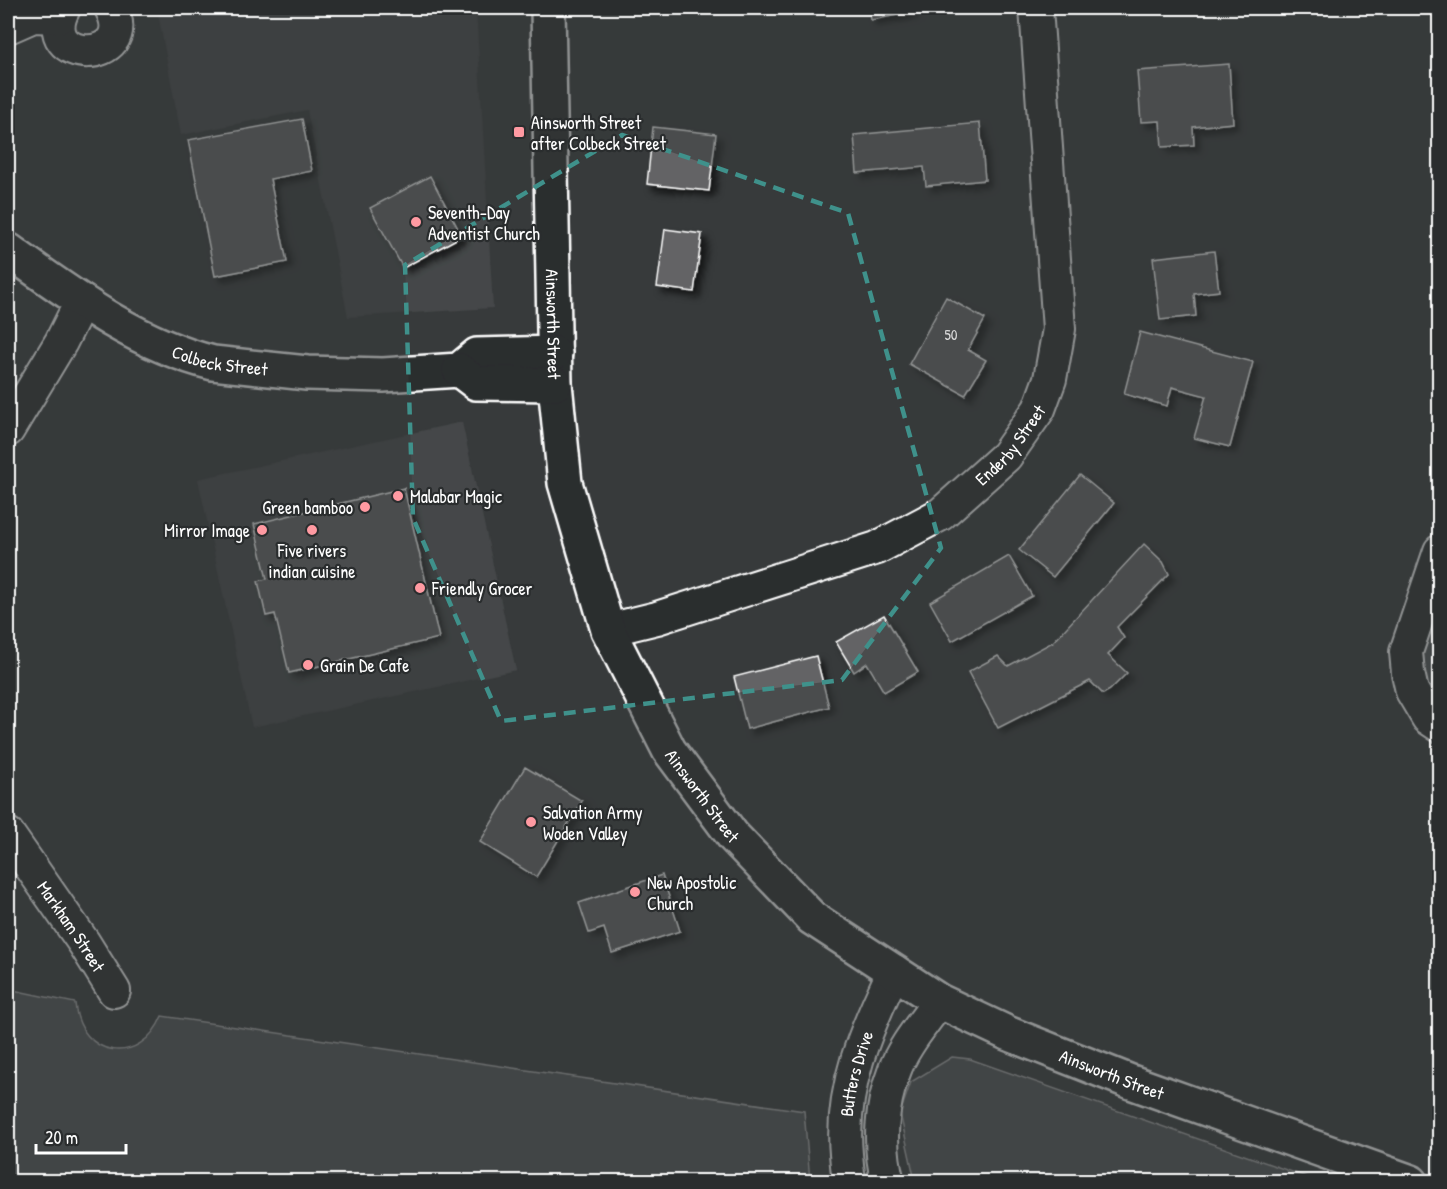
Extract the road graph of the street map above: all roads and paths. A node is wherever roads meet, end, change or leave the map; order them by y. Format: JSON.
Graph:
{"nodes":[{"id":1,"x":111,"y":8,"type":"edge"},
{"id":2,"x":548,"y":8,"type":"edge"},
{"id":3,"x":1036,"y":8,"type":"edge"},
{"id":4,"x":62,"y":12,"type":"edge"},
{"id":5,"x":8,"y":27,"type":"edge"},
{"id":6,"x":8,"y":250,"type":"edge"},
{"id":7,"x":81,"y":302,"type":"junction"},
{"id":8,"x":555,"y":369,"type":"junction"},
{"id":9,"x":8,"y":430,"type":"edge"},
{"id":10,"x":1440,"y":551,"type":"edge"},
{"id":11,"x":608,"y":630,"type":"junction"},
{"id":12,"x":1440,"y":726,"type":"edge"},
{"id":13,"x":8,"y":834,"type":"edge"},
{"id":14,"x":894,"y":971,"type":"junction"},
{"id":15,"x":114,"y":991,"type":"dead end"},
{"id":16,"x":939,"y":1000,"type":"junction"},
{"id":17,"x":850,"y":1182,"type":"edge"},
{"id":18,"x":888,"y":1182,"type":"edge"},
{"id":19,"x":1411,"y":1182,"type":"edge"}],
"edges":[{"from":1,"to":4,"type":"street"},
{"from":2,"to":8,"type":"street","name":"Ainsworth Street"},
{"from":3,"to":11,"type":"street","name":"Enderby Street"},
{"from":4,"to":5,"type":"street"},
{"from":6,"to":7,"type":"street","name":"Colbeck Street"},
{"from":7,"to":8,"type":"street","name":"Colbeck Street"},
{"from":7,"to":9,"type":"street"},
{"from":8,"to":11,"type":"street","name":"Ainsworth Street"},
{"from":10,"to":12,"type":"street"},
{"from":11,"to":14,"type":"street","name":"Ainsworth Street"},
{"from":13,"to":15,"type":"street","name":"Markham Street"},
{"from":14,"to":16,"type":"street","name":"Ainsworth Street"},
{"from":14,"to":17,"type":"street","name":"Butters Drive"},
{"from":16,"to":18,"type":"street","name":"Butters Drive"},
{"from":16,"to":19,"type":"street","name":"Ainsworth Street"}]}
